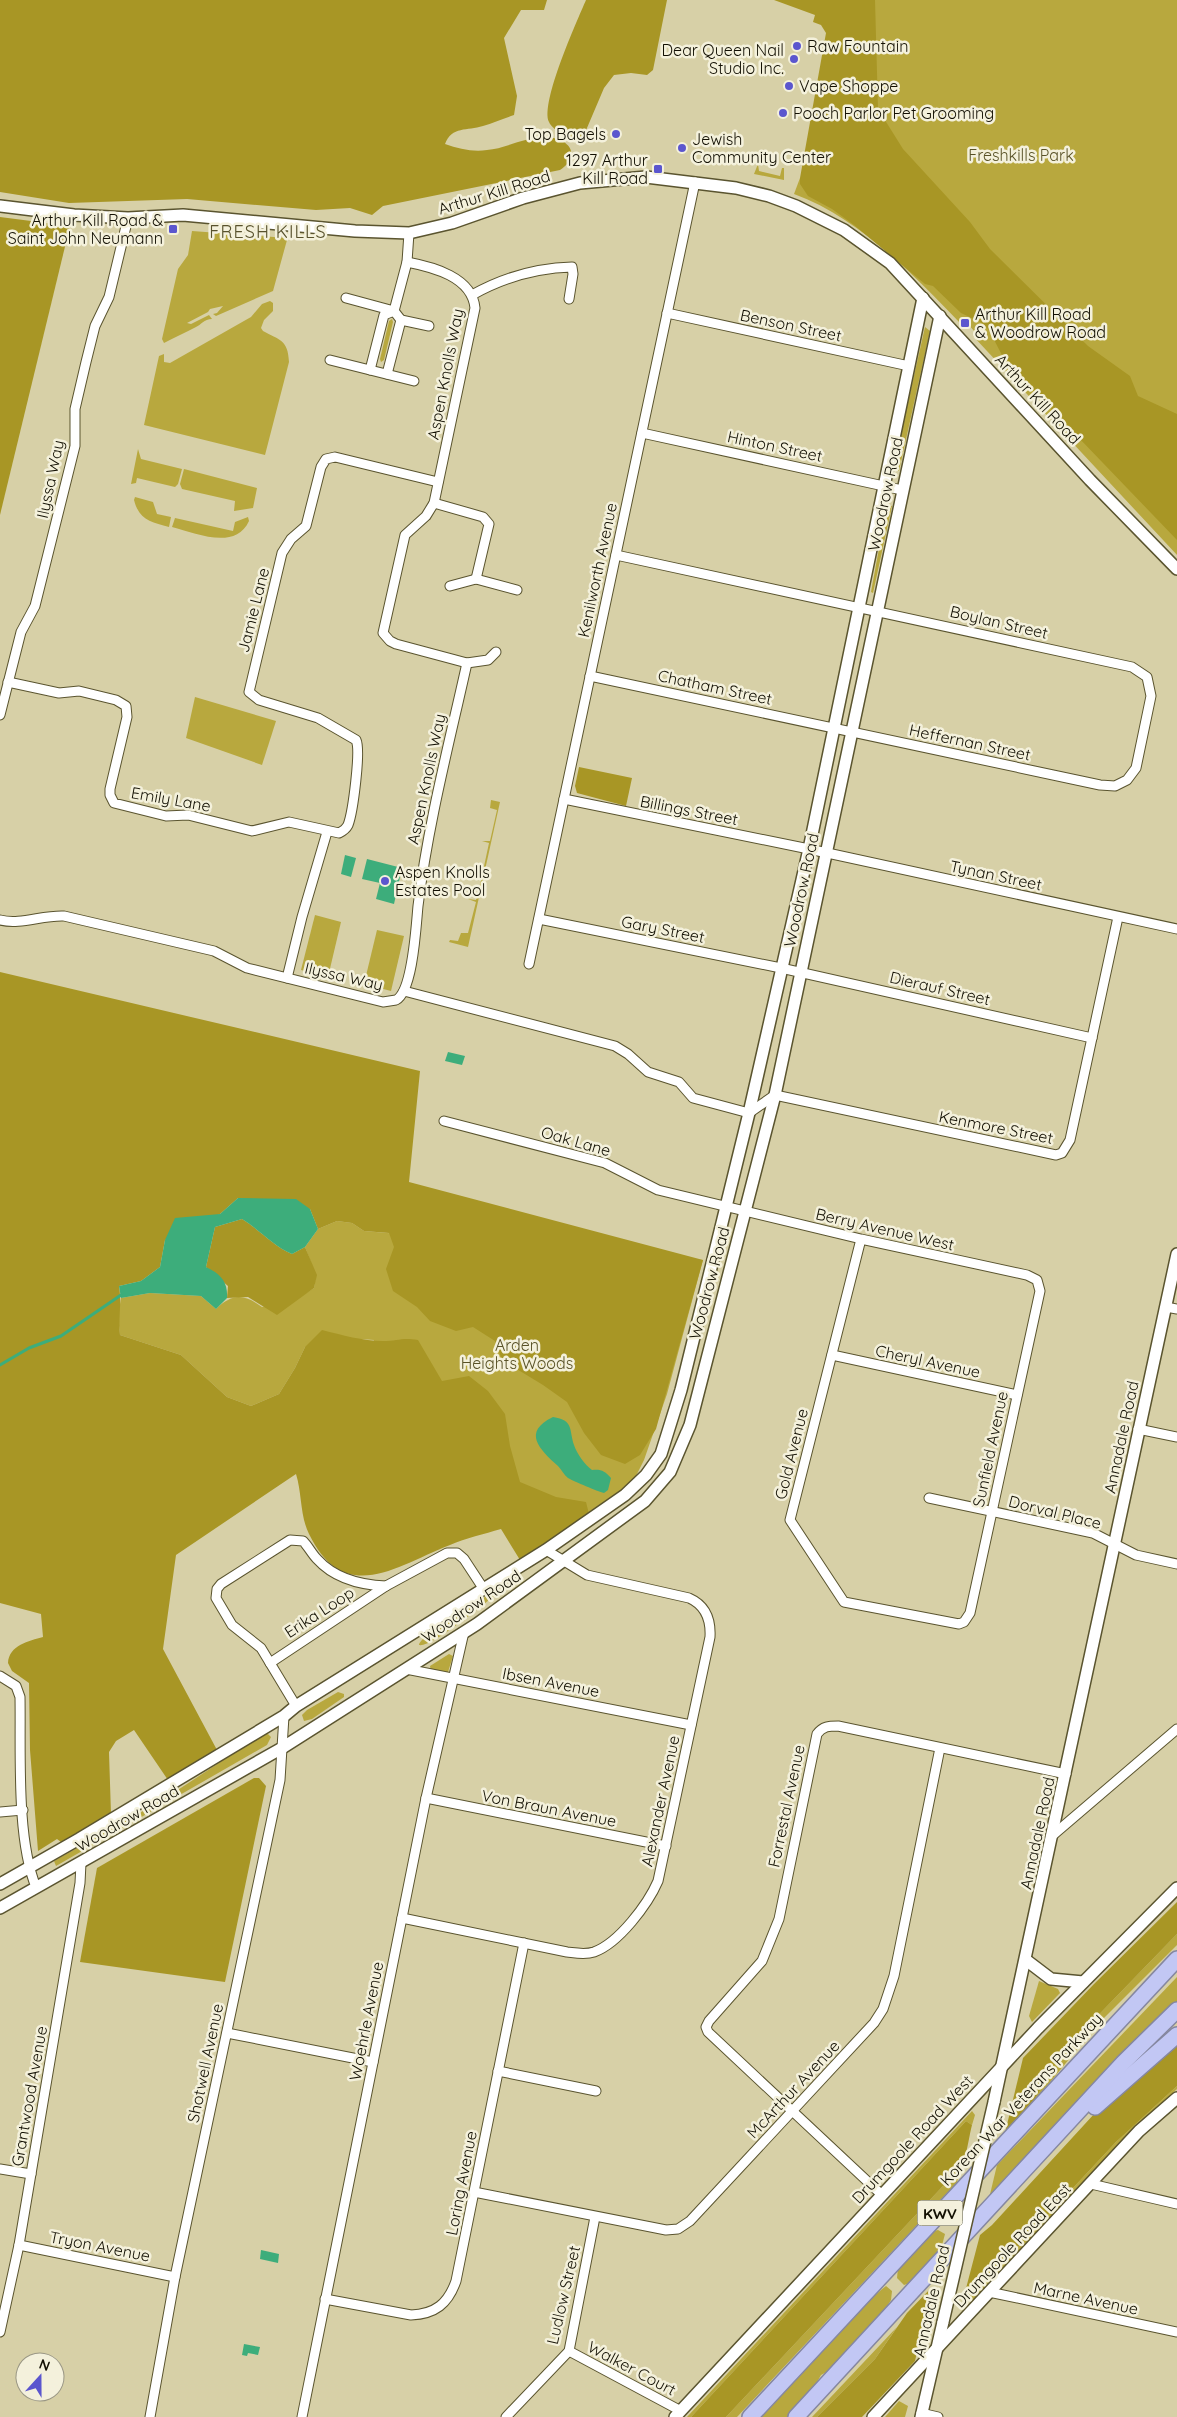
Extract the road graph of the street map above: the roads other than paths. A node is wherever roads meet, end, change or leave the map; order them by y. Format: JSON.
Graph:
{"nodes":[{"id":1,"x":695,"y":182,"type":"junction"},
{"id":2,"x":0,"y":206,"type":"edge"},
{"id":3,"x":128,"y":218,"type":"junction"},
{"id":4,"x":409,"y":233,"type":"junction"},
{"id":5,"x":407,"y":262,"type":"junction"},
{"id":6,"x":472,"y":294,"type":"junction"},
{"id":7,"x":346,"y":298,"type":"dead end"},
{"id":8,"x":923,"y":298,"type":"junction"},
{"id":9,"x":569,"y":299,"type":"dead end"},
{"id":10,"x":394,"y":311,"type":"junction"},
{"id":11,"x":667,"y":313,"type":"junction"},
{"id":12,"x":940,"y":316,"type":"junction"},
{"id":13,"x":401,"y":320,"type":"junction"},
{"id":14,"x":429,"y":326,"type":"dead end"},
{"id":15,"x":330,"y":360,"type":"dead end"},
{"id":16,"x":909,"y":366,"type":"junction"},
{"id":17,"x":370,"y":370,"type":"junction"},
{"id":18,"x":387,"y":374,"type":"junction"},
{"id":19,"x":414,"y":381,"type":"dead end"},
{"id":20,"x":642,"y":433,"type":"junction"},
{"id":21,"x":438,"y":482,"type":"junction"},
{"id":22,"x":883,"y":485,"type":"junction"},
{"id":23,"x":902,"y":490,"type":"junction"},
{"id":24,"x":434,"y":503,"type":"junction"},
{"id":25,"x":616,"y":555,"type":"junction"},
{"id":26,"x":1177,"y":569,"type":"edge"},
{"id":27,"x":476,"y":579,"type":"junction"},
{"id":28,"x":450,"y":586,"type":"dead end"},
{"id":29,"x":517,"y":590,"type":"dead end"},
{"id":30,"x":860,"y":607,"type":"junction"},
{"id":31,"x":878,"y":610,"type":"junction"},
{"id":32,"x":496,"y":652,"type":"dead end"},
{"id":33,"x":467,"y":663,"type":"junction"},
{"id":34,"x":590,"y":676,"type":"junction"},
{"id":35,"x":8,"y":682,"type":"junction"},
{"id":36,"x":0,"y":715,"type":"edge"},
{"id":37,"x":834,"y":728,"type":"junction"},
{"id":38,"x":852,"y":732,"type":"junction"},
{"id":39,"x":1100,"y":785,"type":"joint"},
{"id":40,"x":564,"y":799,"type":"junction"},
{"id":41,"x":327,"y":832,"type":"junction"},
{"id":42,"x":809,"y":849,"type":"junction"},
{"id":43,"x":826,"y":853,"type":"junction"},
{"id":44,"x":1118,"y":917,"type":"junction"},
{"id":45,"x":538,"y":919,"type":"junction"},
{"id":46,"x":0,"y":920,"type":"edge"},
{"id":47,"x":1177,"y":929,"type":"edge"},
{"id":48,"x":529,"y":964,"type":"dead end"},
{"id":49,"x":781,"y":968,"type":"junction"},
{"id":50,"x":800,"y":972,"type":"junction"},
{"id":51,"x":287,"y":978,"type":"junction"},
{"id":52,"x":404,"y":991,"type":"junction"},
{"id":53,"x":1092,"y":1038,"type":"junction"},
{"id":54,"x":775,"y":1095,"type":"junction"},
{"id":55,"x":750,"y":1113,"type":"junction"},
{"id":56,"x":444,"y":1121,"type":"dead end"},
{"id":57,"x":726,"y":1207,"type":"junction"},
{"id":58,"x":745,"y":1212,"type":"junction"},
{"id":59,"x":861,"y":1239,"type":"junction"},
{"id":60,"x":1177,"y":1254,"type":"edge"},
{"id":61,"x":1038,"y":1280,"type":"joint"},
{"id":62,"x":1172,"y":1308,"type":"edge"},
{"id":63,"x":832,"y":1355,"type":"junction"},
{"id":64,"x":1017,"y":1395,"type":"junction"},
{"id":65,"x":1138,"y":1430,"type":"junction"},
{"id":66,"x":1177,"y":1437,"type":"edge"},
{"id":67,"x":929,"y":1498,"type":"dead end"},
{"id":68,"x":992,"y":1512,"type":"junction"},
{"id":69,"x":1115,"y":1544,"type":"junction"},
{"id":70,"x":546,"y":1550,"type":"junction"},
{"id":71,"x":564,"y":1561,"type":"junction"},
{"id":72,"x":1177,"y":1564,"type":"edge"},
{"id":73,"x":386,"y":1586,"type":"junction"},
{"id":74,"x":483,"y":1588,"type":"junction"},
{"id":75,"x":964,"y":1622,"type":"joint"},
{"id":76,"x":464,"y":1632,"type":"junction"},
{"id":77,"x":270,"y":1662,"type":"junction"},
{"id":78,"x":406,"y":1669,"type":"junction"},
{"id":79,"x":0,"y":1676,"type":"edge"},
{"id":80,"x":454,"y":1679,"type":"junction"},
{"id":81,"x":296,"y":1706,"type":"junction"},
{"id":82,"x":284,"y":1716,"type":"junction"},
{"id":83,"x":691,"y":1724,"type":"junction"},
{"id":84,"x":1177,"y":1729,"type":"edge"},
{"id":85,"x":282,"y":1748,"type":"junction"},
{"id":86,"x":940,"y":1748,"type":"junction"},
{"id":87,"x":1066,"y":1774,"type":"junction"},
{"id":88,"x":426,"y":1798,"type":"junction"},
{"id":89,"x":23,"y":1810,"type":"junction"},
{"id":90,"x":0,"y":1812,"type":"edge"},
{"id":91,"x":1053,"y":1835,"type":"junction"},
{"id":92,"x":666,"y":1846,"type":"junction"},
{"id":93,"x":81,"y":1863,"type":"junction"},
{"id":94,"x":28,"y":1868,"type":"junction"},
{"id":95,"x":0,"y":1884,"type":"edge"},
{"id":96,"x":36,"y":1887,"type":"junction"},
{"id":97,"x":1177,"y":1888,"type":"edge"},
{"id":98,"x":0,"y":1908,"type":"edge"},
{"id":99,"x":402,"y":1918,"type":"junction"},
{"id":100,"x":524,"y":1944,"type":"junction"},
{"id":101,"x":1177,"y":1959,"type":"edge"},
{"id":102,"x":1026,"y":1960,"type":"junction"},
{"id":103,"x":1083,"y":1982,"type":"junction"},
{"id":104,"x":1177,"y":2010,"type":"edge"},
{"id":105,"x":227,"y":2033,"type":"junction"},
{"id":106,"x":1177,"y":2035,"type":"edge"},
{"id":107,"x":373,"y":2062,"type":"junction"},
{"id":108,"x":1003,"y":2066,"type":"junction"},
{"id":109,"x":498,"y":2071,"type":"junction"},
{"id":110,"x":596,"y":2091,"type":"dead end"},
{"id":111,"x":1177,"y":2098,"type":"edge"},
{"id":112,"x":793,"y":2112,"type":"junction"},
{"id":113,"x":0,"y":2170,"type":"edge"},
{"id":114,"x":30,"y":2174,"type":"junction"},
{"id":115,"x":1091,"y":2184,"type":"junction"},
{"id":116,"x":474,"y":2192,"type":"junction"},
{"id":117,"x":882,"y":2195,"type":"junction"},
{"id":118,"x":1004,"y":2195,"type":"junction"},
{"id":119,"x":1177,"y":2204,"type":"edge"},
{"id":120,"x":595,"y":2217,"type":"junction"},
{"id":121,"x":19,"y":2245,"type":"junction"},
{"id":122,"x":174,"y":2277,"type":"junction"},
{"id":123,"x":989,"y":2292,"type":"junction"},
{"id":124,"x":4,"y":2298,"type":"edge"},
{"id":125,"x":325,"y":2298,"type":"junction"},
{"id":126,"x":0,"y":2332,"type":"edge"},
{"id":127,"x":1177,"y":2332,"type":"edge"},
{"id":128,"x":936,"y":2349,"type":"junction"},
{"id":129,"x":569,"y":2351,"type":"junction"},
{"id":130,"x":678,"y":2414,"type":"edge"},
{"id":131,"x":921,"y":2415,"type":"edge"},
{"id":132,"x":150,"y":2417,"type":"edge"},
{"id":133,"x":302,"y":2417,"type":"edge"},
{"id":134,"x":506,"y":2417,"type":"edge"},
{"id":135,"x":750,"y":2417,"type":"edge"},
{"id":136,"x":796,"y":2417,"type":"edge"},
{"id":137,"x":873,"y":2417,"type":"edge"},
{"id":138,"x":938,"y":2417,"type":"edge"}],
"edges":[{"from":1,"to":4,"type":"street","name":"Arthur Kill Road"},
{"from":1,"to":8,"type":"street","name":"Arthur Kill Road"},
{"from":1,"to":11,"type":"street","name":"Kenilworth Avenue"},
{"from":2,"to":3,"type":"street","name":"Arthur Kill Road"},
{"from":3,"to":4,"type":"street","name":"Arthur Kill Road"},
{"from":3,"to":35,"type":"street","name":"Ilyssa Way"},
{"from":4,"to":5,"type":"street"},
{"from":5,"to":6,"type":"street","name":"Aspen Knolls Way"},
{"from":5,"to":10,"type":"street"},
{"from":6,"to":9,"type":"street"},
{"from":6,"to":21,"type":"street","name":"Aspen Knolls Way"},
{"from":7,"to":10,"type":"street"},
{"from":8,"to":12,"type":"street","name":"Arthur Kill Road"},
{"from":8,"to":16,"type":"street","name":"Woodrow Road"},
{"from":10,"to":13,"type":"street"},
{"from":10,"to":17,"type":"street"},
{"from":11,"to":16,"type":"street","name":"Benson Street"},
{"from":11,"to":20,"type":"street","name":"Kenilworth Avenue"},
{"from":12,"to":23,"type":"street","name":"Woodrow Road"},
{"from":12,"to":26,"type":"street","name":"Arthur Kill Road"},
{"from":13,"to":14,"type":"street"},
{"from":13,"to":18,"type":"street"},
{"from":15,"to":17,"type":"street"},
{"from":16,"to":22,"type":"street","name":"Woodrow Road"},
{"from":17,"to":18,"type":"street"},
{"from":18,"to":19,"type":"street"},
{"from":20,"to":22,"type":"street","name":"Hinton Street"},
{"from":20,"to":25,"type":"street","name":"Kenilworth Avenue"},
{"from":21,"to":24,"type":"street","name":"Aspen Knolls Way"},
{"from":21,"to":41,"type":"street","name":"Jamie Lane"},
{"from":22,"to":23,"type":"street","name":"Hinton Street"},
{"from":22,"to":30,"type":"street","name":"Woodrow Road"},
{"from":23,"to":31,"type":"street","name":"Woodrow Road"},
{"from":24,"to":27,"type":"street"},
{"from":24,"to":33,"type":"street","name":"Aspen Knolls Way"},
{"from":25,"to":30,"type":"street"},
{"from":25,"to":34,"type":"street","name":"Kenilworth Avenue"},
{"from":27,"to":28,"type":"street"},
{"from":27,"to":29,"type":"street"},
{"from":30,"to":31,"type":"street","name":"Boylan Street"},
{"from":30,"to":37,"type":"street","name":"Woodrow Road"},
{"from":31,"to":38,"type":"street","name":"Woodrow Road"},
{"from":31,"to":39,"type":"street","name":"Boylan Street"},
{"from":32,"to":33,"type":"street","name":"Aspen Knolls Way"},
{"from":33,"to":52,"type":"street","name":"Aspen Knolls Way"},
{"from":34,"to":37,"type":"street","name":"Chatham Street"},
{"from":34,"to":40,"type":"street","name":"Kenilworth Avenue"},
{"from":35,"to":36,"type":"street","name":"Ilyssa Way"},
{"from":35,"to":41,"type":"street","name":"Emily Lane"},
{"from":37,"to":38,"type":"street","name":"Heffernan Street"},
{"from":37,"to":42,"type":"street","name":"Woodrow Road"},
{"from":38,"to":39,"type":"street","name":"Heffernan Street"},
{"from":38,"to":43,"type":"street","name":"Woodrow Road"},
{"from":40,"to":42,"type":"street","name":"Billings Street"},
{"from":40,"to":45,"type":"street","name":"Kenilworth Avenue"},
{"from":41,"to":51,"type":"street"},
{"from":42,"to":43,"type":"street","name":"Tynan Street"},
{"from":42,"to":49,"type":"street","name":"Woodrow Road"},
{"from":43,"to":44,"type":"street","name":"Tynan Street"},
{"from":43,"to":50,"type":"street","name":"Woodrow Road"},
{"from":44,"to":47,"type":"street","name":"Tynan Street"},
{"from":44,"to":53,"type":"street","name":"Kenmore Street"},
{"from":45,"to":48,"type":"street","name":"Kenilworth Avenue"},
{"from":45,"to":49,"type":"street","name":"Gary Street"},
{"from":46,"to":51,"type":"street","name":"Ilyssa Way"},
{"from":49,"to":50,"type":"street","name":"Dierauf Street"},
{"from":49,"to":55,"type":"street","name":"Woodrow Road"},
{"from":50,"to":53,"type":"street","name":"Dierauf Street"},
{"from":50,"to":54,"type":"street","name":"Woodrow Road"},
{"from":51,"to":52,"type":"street","name":"Ilyssa Way"},
{"from":52,"to":55,"type":"street","name":"Ilyssa Way"},
{"from":53,"to":54,"type":"street","name":"Kenmore Street"},
{"from":54,"to":55,"type":"street"},
{"from":54,"to":58,"type":"street","name":"Woodrow Road"},
{"from":55,"to":57,"type":"street","name":"Woodrow Road"},
{"from":56,"to":57,"type":"street","name":"Oak Lane"},
{"from":57,"to":58,"type":"street","name":"Berry Avenue West"},
{"from":57,"to":70,"type":"street","name":"Woodrow Road"},
{"from":58,"to":59,"type":"street","name":"Berry Avenue West"},
{"from":58,"to":71,"type":"street","name":"Woodrow Road"},
{"from":59,"to":61,"type":"street","name":"Berry Avenue West"},
{"from":59,"to":63,"type":"street","name":"Gold Avenue"},
{"from":60,"to":62,"type":"street","name":"Annadale Road"},
{"from":61,"to":64,"type":"street","name":"Sunfield Avenue"},
{"from":62,"to":65,"type":"street","name":"Annadale Road"},
{"from":63,"to":64,"type":"street","name":"Cheryl Avenue"},
{"from":63,"to":75,"type":"street","name":"Gold Avenue"},
{"from":64,"to":68,"type":"street","name":"Sunfield Avenue"},
{"from":65,"to":66,"type":"street"},
{"from":65,"to":69,"type":"street","name":"Annadale Road"},
{"from":67,"to":68,"type":"street","name":"Dorval Place"},
{"from":68,"to":69,"type":"street","name":"Dorval Place"},
{"from":68,"to":75,"type":"street","name":"Sunfield Avenue"},
{"from":69,"to":72,"type":"street","name":"Dorval Place"},
{"from":69,"to":87,"type":"street","name":"Annadale Road"},
{"from":70,"to":71,"type":"street","name":"Alexander Avenue"},
{"from":70,"to":74,"type":"street","name":"Woodrow Road"},
{"from":71,"to":76,"type":"street","name":"Woodrow Road"},
{"from":71,"to":83,"type":"street","name":"Alexander Avenue"},
{"from":73,"to":74,"type":"street","name":"Erika Loop"},
{"from":73,"to":77,"type":"street","name":"Erika Loop"},
{"from":73,"to":77,"type":"street","name":"Erika Loop"},
{"from":74,"to":81,"type":"street","name":"Woodrow Road"},
{"from":76,"to":78,"type":"street","name":"Woodrow Road"},
{"from":76,"to":80,"type":"street","name":"Woehrle Avenue"},
{"from":77,"to":81,"type":"street","name":"Erika Loop"},
{"from":78,"to":80,"type":"street","name":"Ibsen Avenue"},
{"from":78,"to":85,"type":"street","name":"Woodrow Road"},
{"from":79,"to":89,"type":"street"},
{"from":80,"to":83,"type":"street","name":"Ibsen Avenue"},
{"from":80,"to":88,"type":"street","name":"Woehrle Avenue"},
{"from":81,"to":82,"type":"street","name":"Woodrow Road"},
{"from":82,"to":85,"type":"street","name":"Shotwell Avenue"},
{"from":82,"to":94,"type":"street","name":"Woodrow Road"},
{"from":83,"to":92,"type":"street","name":"Alexander Avenue"},
{"from":84,"to":91,"type":"street"},
{"from":85,"to":93,"type":"street","name":"Woodrow Road"},
{"from":85,"to":105,"type":"street","name":"Shotwell Avenue"},
{"from":86,"to":87,"type":"street","name":"Forrestal Avenue"},
{"from":86,"to":112,"type":"street","name":"McArthur Avenue"},
{"from":86,"to":112,"type":"street","name":"Forrestal Avenue"},
{"from":87,"to":91,"type":"street","name":"Annadale Road"},
{"from":88,"to":92,"type":"street","name":"Von Braun Avenue"},
{"from":88,"to":99,"type":"street","name":"Woehrle Avenue"},
{"from":89,"to":90,"type":"street"},
{"from":89,"to":94,"type":"street"},
{"from":91,"to":102,"type":"street","name":"Annadale Road"},
{"from":92,"to":100,"type":"street","name":"Alexander Avenue"},
{"from":93,"to":96,"type":"street","name":"Woodrow Road"},
{"from":93,"to":114,"type":"street","name":"Grantwood Avenue"},
{"from":94,"to":95,"type":"street","name":"Woodrow Road"},
{"from":94,"to":96,"type":"street"},
{"from":96,"to":98,"type":"street","name":"Woodrow Road"},
{"from":97,"to":103,"type":"street","name":"Drumgoole Road West"},
{"from":99,"to":100,"type":"street","name":"Alexander Avenue"},
{"from":99,"to":107,"type":"street","name":"Woehrle Avenue"},
{"from":100,"to":109,"type":"street","name":"Loring Avenue"},
{"from":101,"to":135,"type":"highway","name":"Korean War Veterans Parkway","number":"KWV"},
{"from":102,"to":103,"type":"street"},
{"from":102,"to":108,"type":"street","name":"Annadale Road"},
{"from":103,"to":108,"type":"street","name":"Drumgoole Road West"},
{"from":104,"to":118,"type":"highway","number":"KWV"},
{"from":105,"to":107,"type":"street"},
{"from":105,"to":122,"type":"street","name":"Shotwell Avenue"},
{"from":106,"to":118,"type":"highway"},
{"from":107,"to":125,"type":"street","name":"Woehrle Avenue"},
{"from":108,"to":117,"type":"street","name":"Drumgoole Road West"},
{"from":108,"to":128,"type":"street","name":"Annadale Road","bridge":true},
{"from":109,"to":110,"type":"street"},
{"from":109,"to":116,"type":"street","name":"Loring Avenue"},
{"from":111,"to":115,"type":"street","name":"Drumgoole Road East"},
{"from":112,"to":117,"type":"street"},
{"from":112,"to":120,"type":"street","name":"McArthur Avenue"},
{"from":113,"to":114,"type":"street"},
{"from":114,"to":121,"type":"street","name":"Grantwood Avenue"},
{"from":115,"to":119,"type":"street"},
{"from":115,"to":123,"type":"street","name":"Drumgoole Road East"},
{"from":116,"to":120,"type":"street","name":"McArthur Avenue"},
{"from":116,"to":125,"type":"street","name":"Loring Avenue"},
{"from":117,"to":130,"type":"street","name":"Drumgoole Road West"},
{"from":118,"to":136,"type":"highway","number":"KWV"},
{"from":120,"to":129,"type":"street","name":"Ludlow Street"},
{"from":121,"to":122,"type":"street","name":"Tryon Avenue"},
{"from":121,"to":124,"type":"street","name":"Grantwood Avenue"},
{"from":122,"to":132,"type":"street","name":"Shotwell Avenue"},
{"from":123,"to":127,"type":"street","name":"Marne Avenue"},
{"from":123,"to":128,"type":"street","name":"Drumgoole Road East"},
{"from":124,"to":126,"type":"street","name":"Grantwood Avenue"},
{"from":125,"to":133,"type":"street","name":"Woehrle Avenue"},
{"from":128,"to":131,"type":"street","name":"Annadale Road"},
{"from":128,"to":137,"type":"street","name":"Drumgoole Road East"},
{"from":129,"to":130,"type":"street","name":"Walker Court"},
{"from":129,"to":134,"type":"street","name":"Ludlow Street"},
{"from":131,"to":138,"type":"street"}]}
